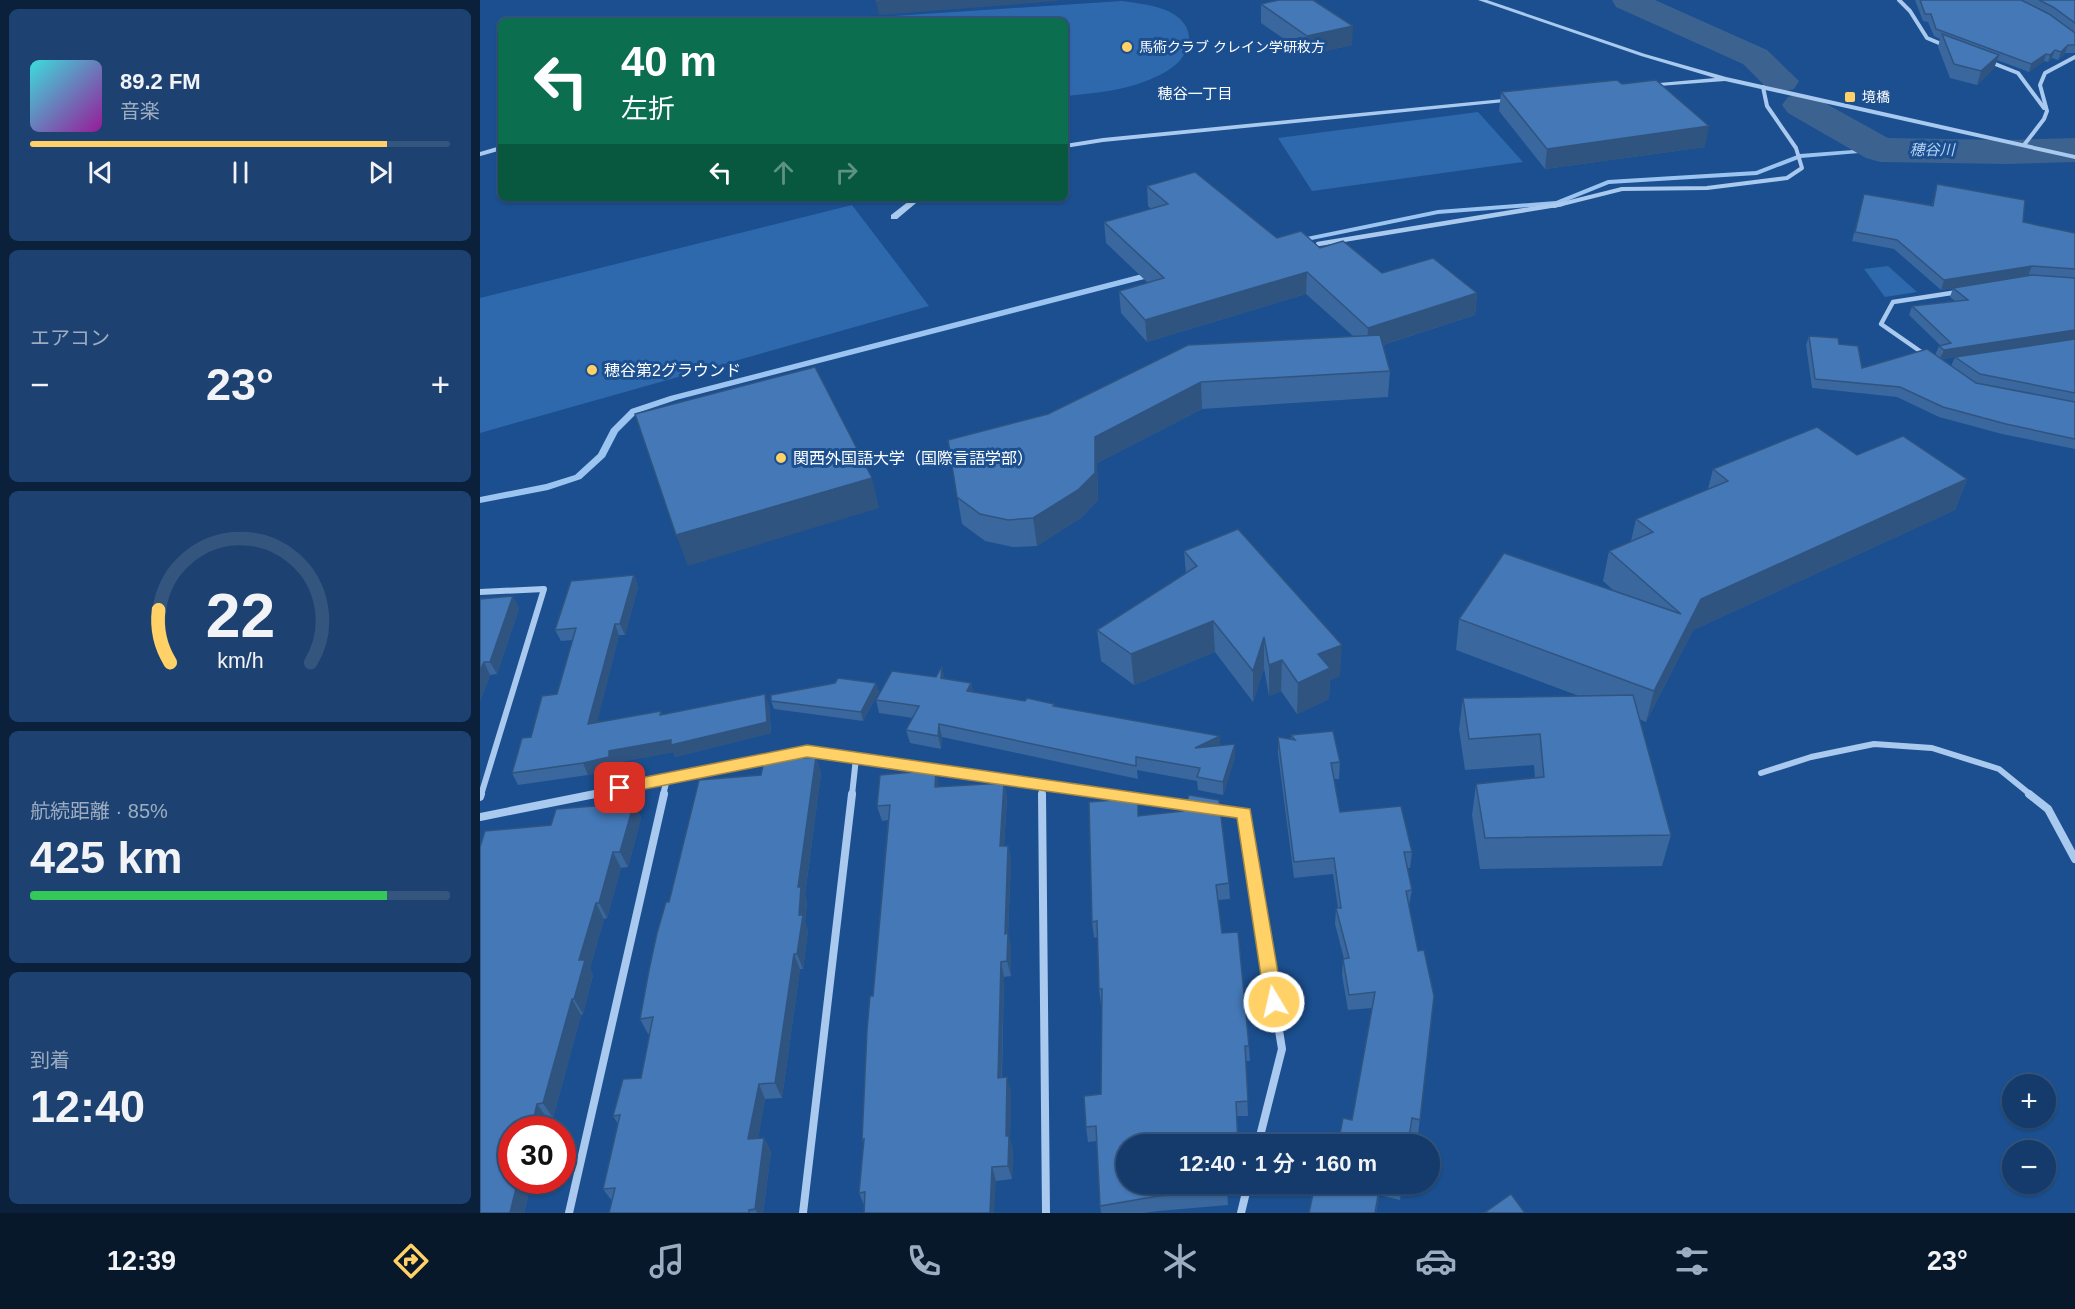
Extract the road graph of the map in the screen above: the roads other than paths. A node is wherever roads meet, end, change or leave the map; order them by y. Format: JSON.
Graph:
{"nodes":[{"id":1,"x":1481,"y":0,"type":"edge"},
{"id":2,"x":1899,"y":0,"type":"edge"},
{"id":3,"x":1949,"y":47,"type":"edge"},
{"id":4,"x":2075,"y":57,"type":"edge"},
{"id":5,"x":1985,"y":60,"type":"edge"},
{"id":6,"x":1725,"y":79,"type":"junction"},
{"id":7,"x":1644,"y":87,"type":"edge"},
{"id":8,"x":1763,"y":87,"type":"junction"},
{"id":9,"x":1526,"y":99,"type":"edge"},
{"id":10,"x":2044,"y":108,"type":"junction"},
{"id":11,"x":1068,"y":146,"type":"edge"},
{"id":12,"x":2024,"y":146,"type":"junction"},
{"id":13,"x":498,"y":149,"type":"edge"},
{"id":14,"x":480,"y":154,"type":"edge"},
{"id":15,"x":2075,"y":158,"type":"edge"},
{"id":16,"x":914,"y":201,"type":"edge"},
{"id":17,"x":894,"y":217,"type":"dead end"},
{"id":18,"x":1318,"y":244,"type":"edge"},
{"id":19,"x":1961,"y":291,"type":"edge"},
{"id":20,"x":1930,"y":357,"type":"edge"},
{"id":21,"x":480,"y":592,"type":"edge"},
{"id":22,"x":856,"y":758,"type":"junction"},
{"id":23,"x":1761,"y":773,"type":"dead end"},
{"id":24,"x":667,"y":779,"type":"junction"},
{"id":25,"x":1042,"y":784,"type":"junction"},
{"id":26,"x":480,"y":797,"type":"edge"},
{"id":27,"x":1197,"y":806,"type":"edge"},
{"id":28,"x":1208,"y":808,"type":"edge"},
{"id":29,"x":480,"y":817,"type":"edge"},
{"id":30,"x":2075,"y":860,"type":"edge"},
{"id":31,"x":1261,"y":1134,"type":"edge"},
{"id":32,"x":1246,"y":1194,"type":"edge"},
{"id":33,"x":569,"y":1213,"type":"edge"},
{"id":34,"x":803,"y":1213,"type":"edge"},
{"id":35,"x":1046,"y":1213,"type":"edge"},
{"id":36,"x":1241,"y":1213,"type":"edge"}],
"edges":[{"from":1,"to":6,"type":"street"},
{"from":2,"to":3,"type":"street"},
{"from":4,"to":10,"type":"street"},
{"from":5,"to":10,"type":"street"},
{"from":6,"to":7,"type":"street"},
{"from":6,"to":8,"type":"street"},
{"from":8,"to":12,"type":"street"},
{"from":8,"to":18,"type":"street"},
{"from":9,"to":11,"type":"street"},
{"from":10,"to":12,"type":"street"},
{"from":12,"to":15,"type":"street"},
{"from":13,"to":14,"type":"street"},
{"from":16,"to":17,"type":"street"},
{"from":19,"to":20,"type":"street"},
{"from":21,"to":26,"type":"street"},
{"from":22,"to":24,"type":"street"},
{"from":22,"to":25,"type":"street"},
{"from":22,"to":34,"type":"street"},
{"from":23,"to":30,"type":"street"},
{"from":24,"to":29,"type":"street"},
{"from":24,"to":33,"type":"street"},
{"from":25,"to":27,"type":"street"},
{"from":25,"to":35,"type":"street"},
{"from":28,"to":31,"type":"street"},
{"from":32,"to":36,"type":"street"}]}
